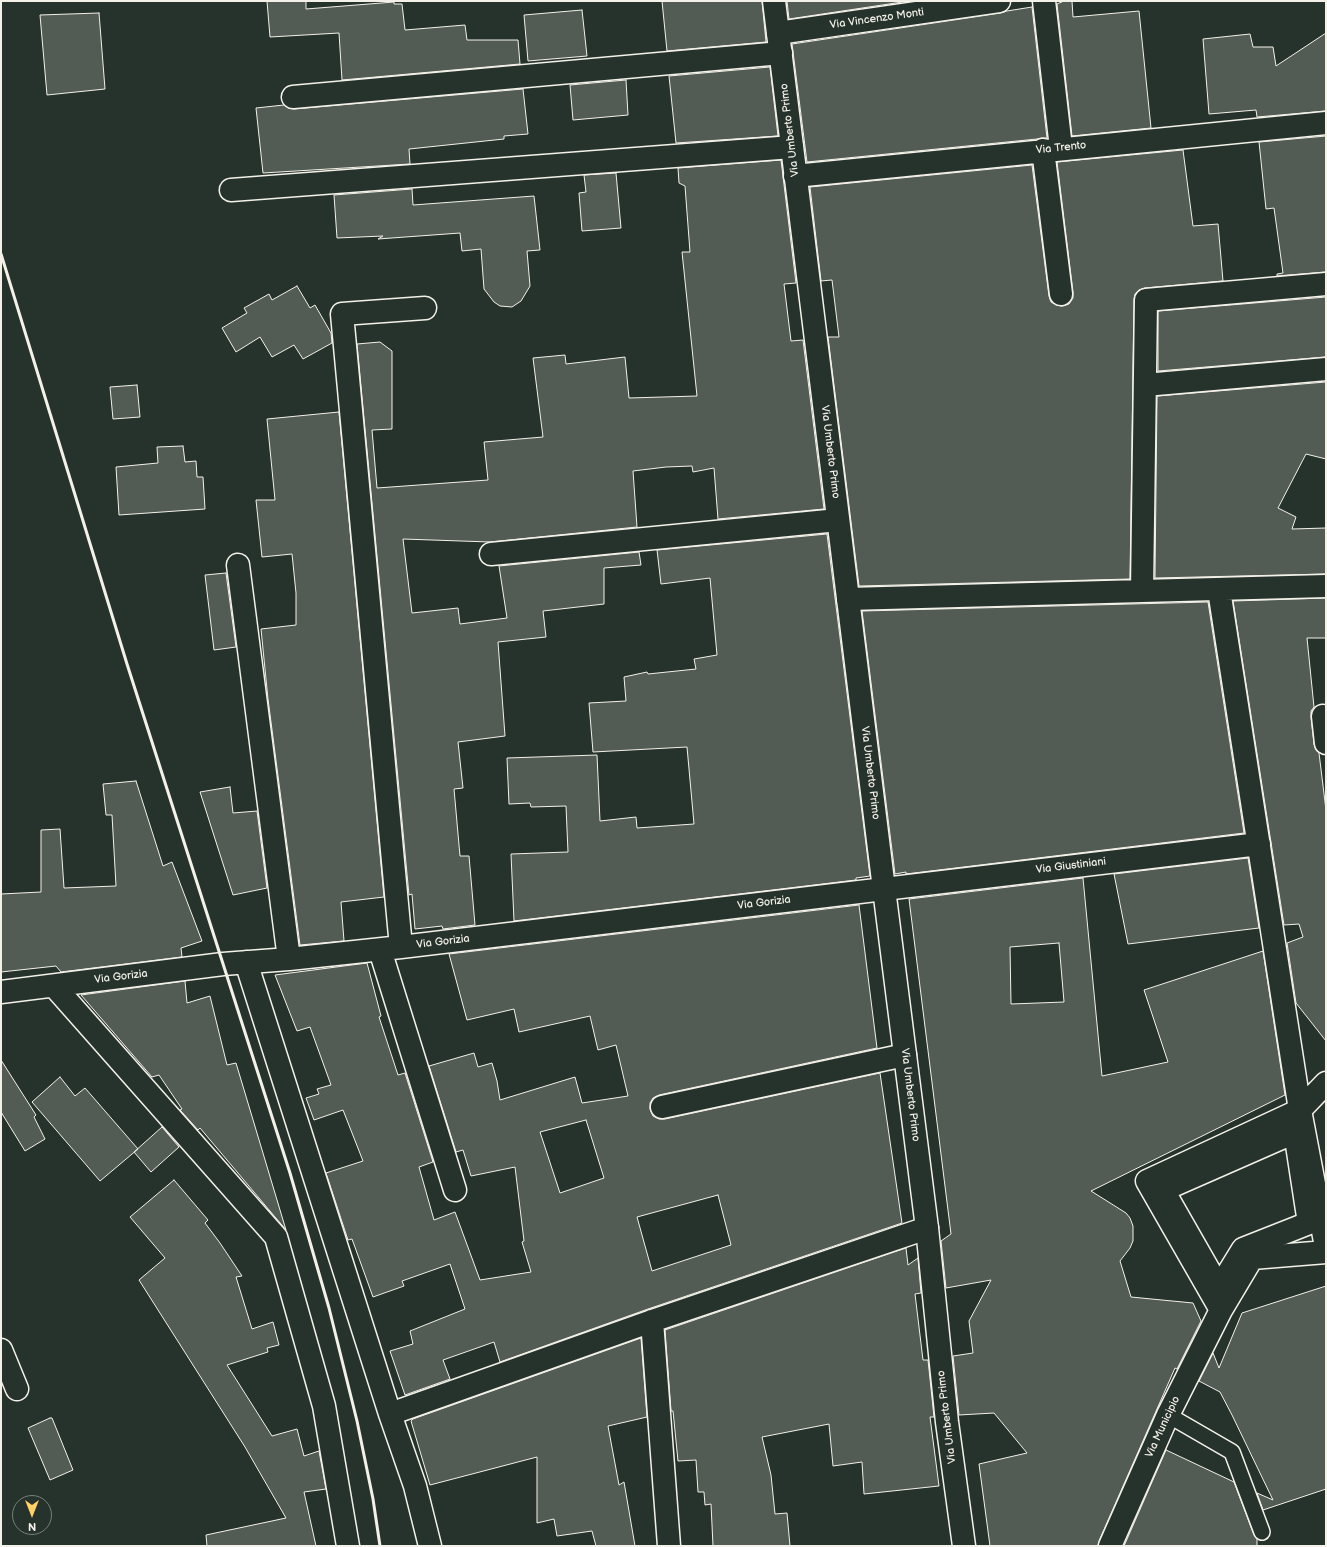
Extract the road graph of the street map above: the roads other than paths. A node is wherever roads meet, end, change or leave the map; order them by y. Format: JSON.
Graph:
{"nodes":[{"id":1,"x":774,"y":1,"type":"edge"},
{"id":2,"x":999,"y":1,"type":"edge"},
{"id":3,"x":1044,"y":1,"type":"edge"},
{"id":4,"x":780,"y":43,"type":"junction"},
{"id":5,"x":293,"y":97,"type":"dead end"},
{"id":6,"x":1326,"y":123,"type":"edge"},
{"id":7,"x":792,"y":147,"type":"junction"},
{"id":8,"x":1052,"y":149,"type":"junction"},
{"id":9,"x":795,"y":176,"type":"junction"},
{"id":10,"x":231,"y":190,"type":"dead end"},
{"id":11,"x":1326,"y":284,"type":"edge"},
{"id":12,"x":1061,"y":294,"type":"dead end"},
{"id":13,"x":425,"y":308,"type":"dead end"},
{"id":14,"x":1326,"y":369,"type":"edge"},
{"id":15,"x":1145,"y":384,"type":"junction"},
{"id":16,"x":838,"y":520,"type":"junction"},
{"id":17,"x":491,"y":554,"type":"dead end"},
{"id":18,"x":238,"y":565,"type":"dead end"},
{"id":19,"x":1326,"y":586,"type":"edge"},
{"id":20,"x":1219,"y":590,"type":"junction"},
{"id":21,"x":1142,"y":591,"type":"junction"},
{"id":22,"x":848,"y":600,"type":"junction"},
{"id":23,"x":1322,"y":716,"type":"dead end"},
{"id":24,"x":1326,"y":743,"type":"edge"},
{"id":25,"x":1259,"y":844,"type":"junction"},
{"id":26,"x":884,"y":889,"type":"junction"},
{"id":27,"x":401,"y":948,"type":"junction"},
{"id":28,"x":380,"y":950,"type":"junction"},
{"id":29,"x":289,"y":959,"type":"junction"},
{"id":30,"x":246,"y":962,"type":"junction"},
{"id":31,"x":54,"y":986,"type":"junction"},
{"id":32,"x":1,"y":992,"type":"edge"},
{"id":33,"x":905,"y":1055,"type":"junction"},
{"id":34,"x":1326,"y":1083,"type":"edge"},
{"id":35,"x":662,"y":1107,"type":"dead end"},
{"id":36,"x":1300,"y":1110,"type":"junction"},
{"id":37,"x":455,"y":1190,"type":"dead end"},
{"id":38,"x":1309,"y":1223,"type":"joint"},
{"id":39,"x":927,"y":1228,"type":"junction"},
{"id":40,"x":1326,"y":1247,"type":"edge"},
{"id":41,"x":1326,"y":1252,"type":"edge"},
{"id":42,"x":1221,"y":1310,"type":"junction"},
{"id":43,"x":652,"y":1321,"type":"junction"},
{"id":44,"x":1,"y":1350,"type":"edge"},
{"id":45,"x":17,"y":1389,"type":"dead end"},
{"id":46,"x":390,"y":1414,"type":"junction"},
{"id":47,"x":1168,"y":1415,"type":"junction"},
{"id":48,"x":1262,"y":1532,"type":"dead end"},
{"id":49,"x":348,"y":1546,"type":"edge"},
{"id":50,"x":430,"y":1546,"type":"edge"},
{"id":51,"x":669,"y":1546,"type":"edge"},
{"id":52,"x":964,"y":1546,"type":"edge"},
{"id":53,"x":1110,"y":1546,"type":"edge"}],
"edges":[{"from":1,"to":4,"type":"street","name":"Via Umberto Primo"},
{"from":2,"to":4,"type":"street","name":"Via Vincenzo Monti"},
{"from":3,"to":8,"type":"street"},
{"from":4,"to":5,"type":"street","name":"Via Vincenzo Monti"},
{"from":4,"to":7,"type":"street","name":"Via Umberto Primo"},
{"from":6,"to":8,"type":"street","name":"Via Trento"},
{"from":7,"to":9,"type":"street","name":"Via Umberto Primo"},
{"from":7,"to":10,"type":"street"},
{"from":8,"to":9,"type":"street","name":"Via Trento"},
{"from":8,"to":12,"type":"street"},
{"from":9,"to":16,"type":"street","name":"Via Umberto Primo"},
{"from":11,"to":15,"type":"street"},
{"from":13,"to":27,"type":"street"},
{"from":14,"to":15,"type":"street"},
{"from":15,"to":21,"type":"street"},
{"from":16,"to":17,"type":"street"},
{"from":16,"to":22,"type":"street","name":"Via Umberto Primo"},
{"from":18,"to":29,"type":"street"},
{"from":19,"to":20,"type":"street"},
{"from":20,"to":21,"type":"street"},
{"from":20,"to":25,"type":"street"},
{"from":21,"to":22,"type":"street"},
{"from":22,"to":26,"type":"street","name":"Via Umberto Primo"},
{"from":23,"to":24,"type":"street"},
{"from":25,"to":26,"type":"street","name":"Via Giustiniani"},
{"from":25,"to":36,"type":"street"},
{"from":26,"to":27,"type":"street","name":"Via Gorizia"},
{"from":26,"to":33,"type":"street","name":"Via Umberto Primo"},
{"from":27,"to":28,"type":"street","name":"Via Gorizia"},
{"from":28,"to":29,"type":"street","name":"Via Gorizia"},
{"from":28,"to":37,"type":"street"},
{"from":29,"to":30,"type":"street","name":"Via Gorizia"},
{"from":30,"to":31,"type":"street","name":"Via Gorizia"},
{"from":30,"to":46,"type":"street"},
{"from":31,"to":32,"type":"street","name":"Via Gorizia"},
{"from":31,"to":49,"type":"street"},
{"from":33,"to":35,"type":"street"},
{"from":33,"to":39,"type":"street","name":"Via Umberto Primo"},
{"from":34,"to":36,"type":"street"},
{"from":36,"to":40,"type":"street"},
{"from":36,"to":42,"type":"street"},
{"from":38,"to":38,"type":"street"},
{"from":39,"to":43,"type":"street"},
{"from":39,"to":52,"type":"street","name":"Via Umberto Primo"},
{"from":41,"to":42,"type":"street","name":"Via Municipio"},
{"from":42,"to":47,"type":"street","name":"Via Municipio"},
{"from":43,"to":46,"type":"street"},
{"from":43,"to":51,"type":"street"},
{"from":44,"to":45,"type":"street"},
{"from":46,"to":50,"type":"street"},
{"from":47,"to":48,"type":"lane"},
{"from":47,"to":53,"type":"street","name":"Via Municipio"}]}
